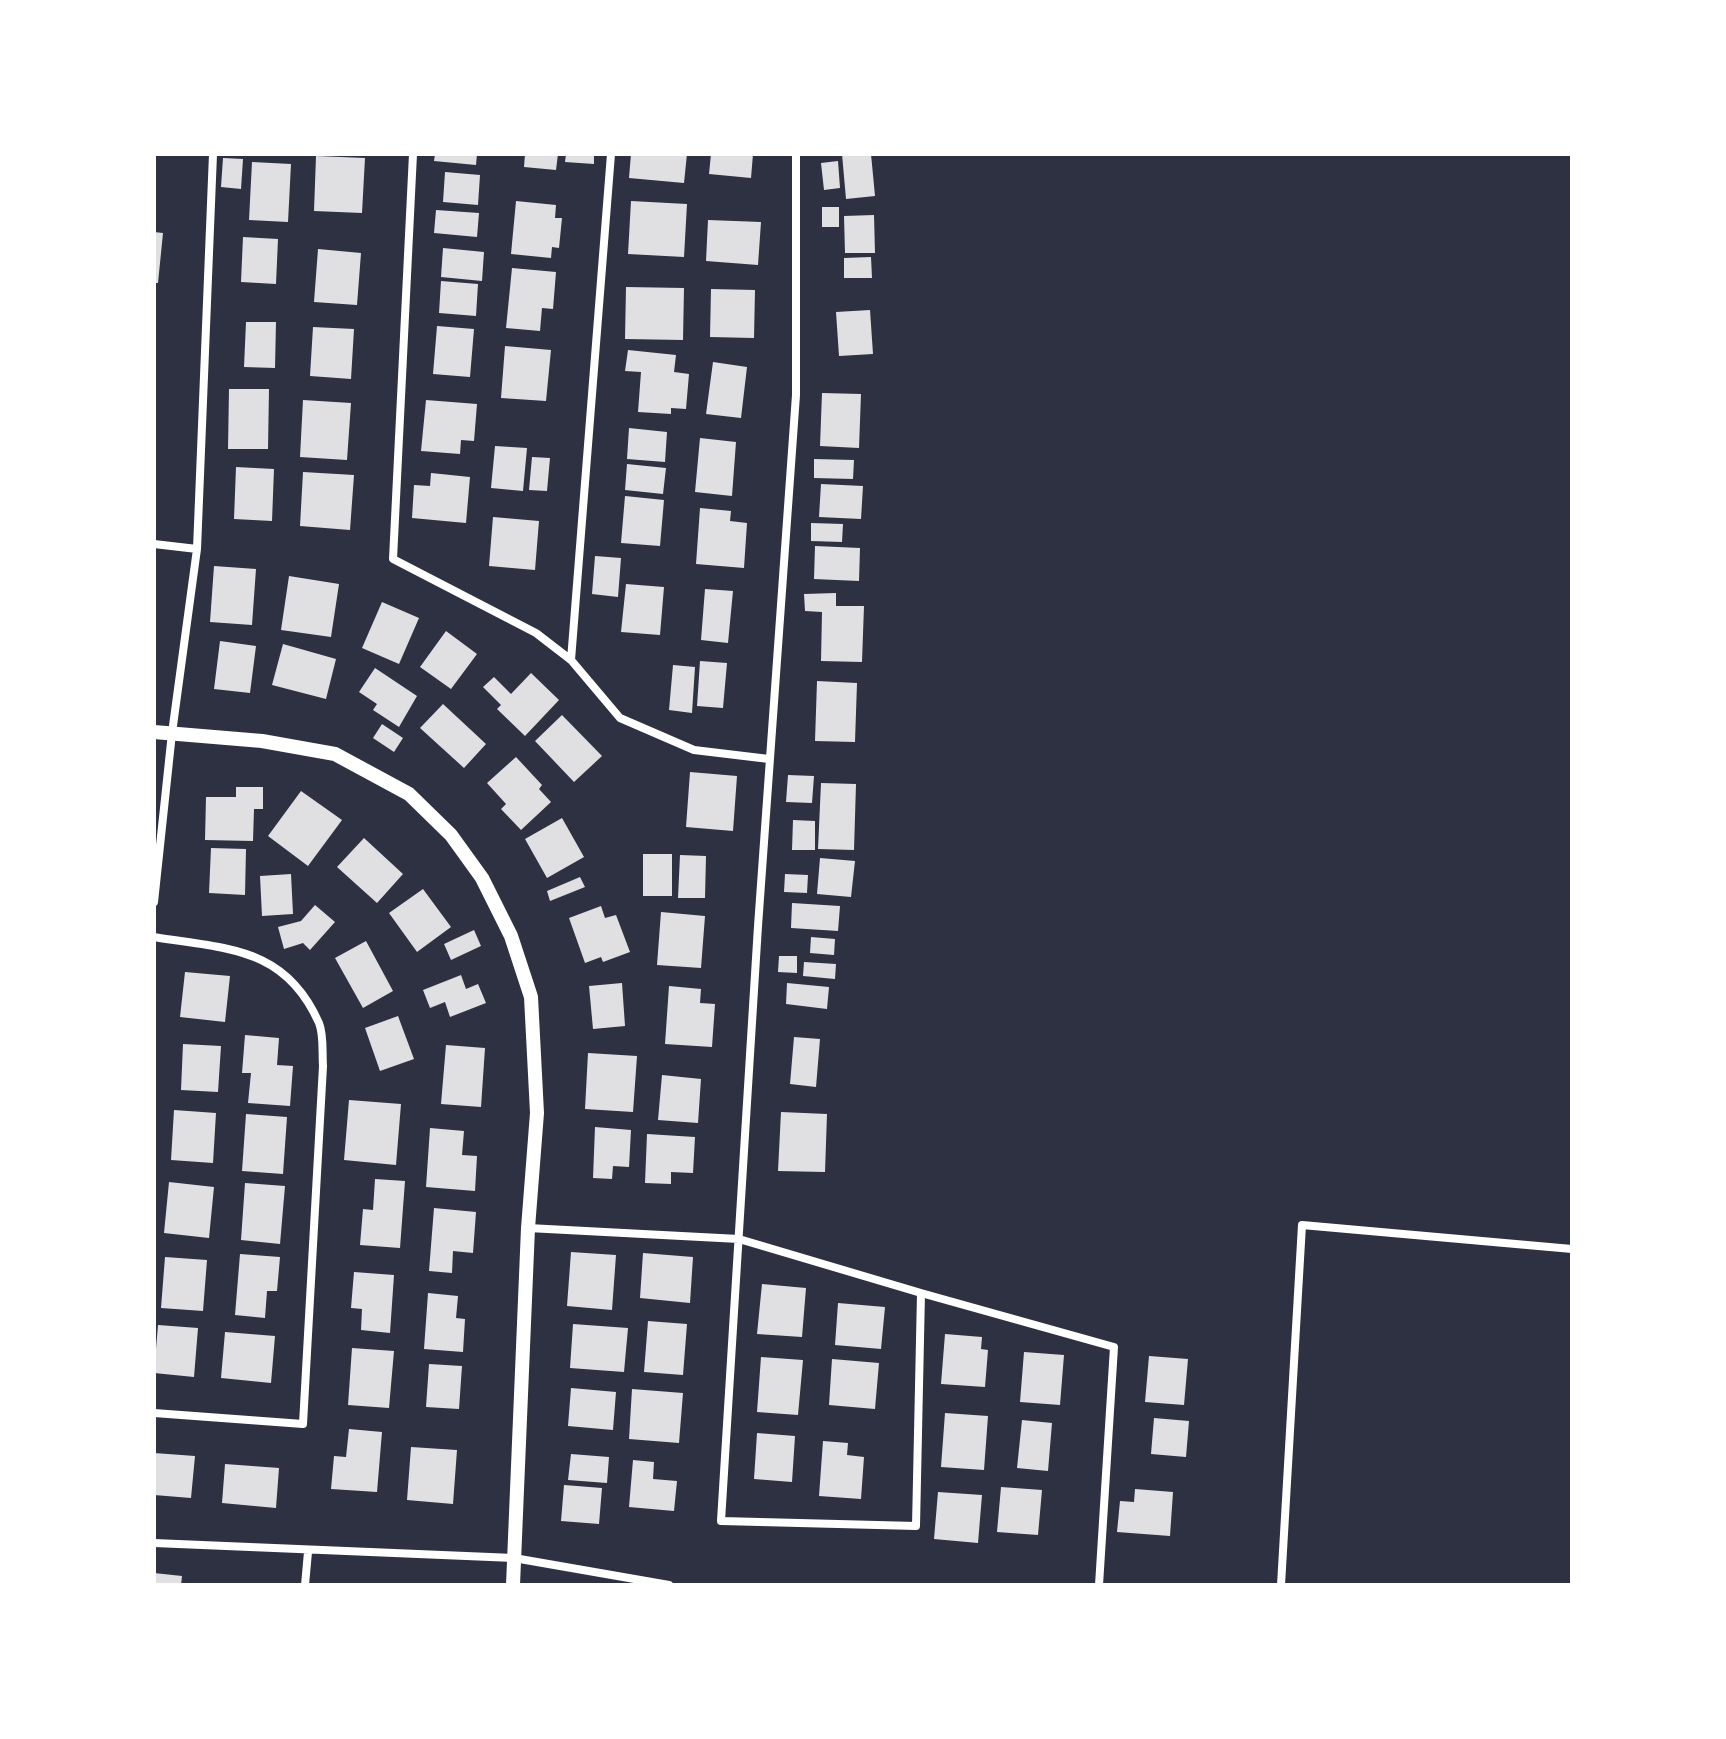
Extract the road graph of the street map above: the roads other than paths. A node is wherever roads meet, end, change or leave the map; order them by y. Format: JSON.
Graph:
{"nodes":[{"id":1,"x":213,"y":154,"type":"edge"},
{"id":2,"x":413,"y":154,"type":"edge"},
{"id":3,"x":611,"y":154,"type":"edge"},
{"id":4,"x":796,"y":154,"type":"edge"},
{"id":5,"x":154,"y":544,"type":"edge"},
{"id":6,"x":197,"y":549,"type":"junction"},
{"id":7,"x":571,"y":660,"type":"junction"},
{"id":8,"x":154,"y":732,"type":"edge"},
{"id":9,"x":172,"y":733,"type":"junction"},
{"id":10,"x":769,"y":759,"type":"junction"},
{"id":11,"x":154,"y":902,"type":"edge"},
{"id":12,"x":154,"y":937,"type":"edge"},
{"id":13,"x":528,"y":1228,"type":"junction"},
{"id":14,"x":739,"y":1239,"type":"junction"},
{"id":15,"x":1572,"y":1249,"type":"edge"},
{"id":16,"x":921,"y":1293,"type":"junction"},
{"id":17,"x":154,"y":1413,"type":"edge"},
{"id":18,"x":154,"y":1543,"type":"edge"},
{"id":19,"x":308,"y":1552,"type":"junction"},
{"id":20,"x":514,"y":1558,"type":"junction"},
{"id":21,"x":305,"y":1585,"type":"edge"},
{"id":22,"x":513,"y":1585,"type":"edge"},
{"id":23,"x":669,"y":1585,"type":"edge"},
{"id":24,"x":1099,"y":1585,"type":"edge"},
{"id":25,"x":1281,"y":1585,"type":"edge"}],
"edges":[{"from":1,"to":6,"type":"street"},
{"from":2,"to":7,"type":"street"},
{"from":3,"to":7,"type":"street"},
{"from":4,"to":10,"type":"street"},
{"from":5,"to":6,"type":"street"},
{"from":6,"to":9,"type":"street"},
{"from":7,"to":10,"type":"street"},
{"from":8,"to":9,"type":"street"},
{"from":9,"to":11,"type":"street"},
{"from":9,"to":13,"type":"street"},
{"from":10,"to":14,"type":"street"},
{"from":12,"to":17,"type":"street"},
{"from":13,"to":14,"type":"street"},
{"from":13,"to":20,"type":"street"},
{"from":14,"to":16,"type":"street"},
{"from":14,"to":16,"type":"street"},
{"from":15,"to":25,"type":"street"},
{"from":16,"to":24,"type":"street"},
{"from":18,"to":19,"type":"street"},
{"from":19,"to":20,"type":"street"},
{"from":19,"to":21,"type":"street"},
{"from":20,"to":22,"type":"street"},
{"from":20,"to":23,"type":"street"}]}
